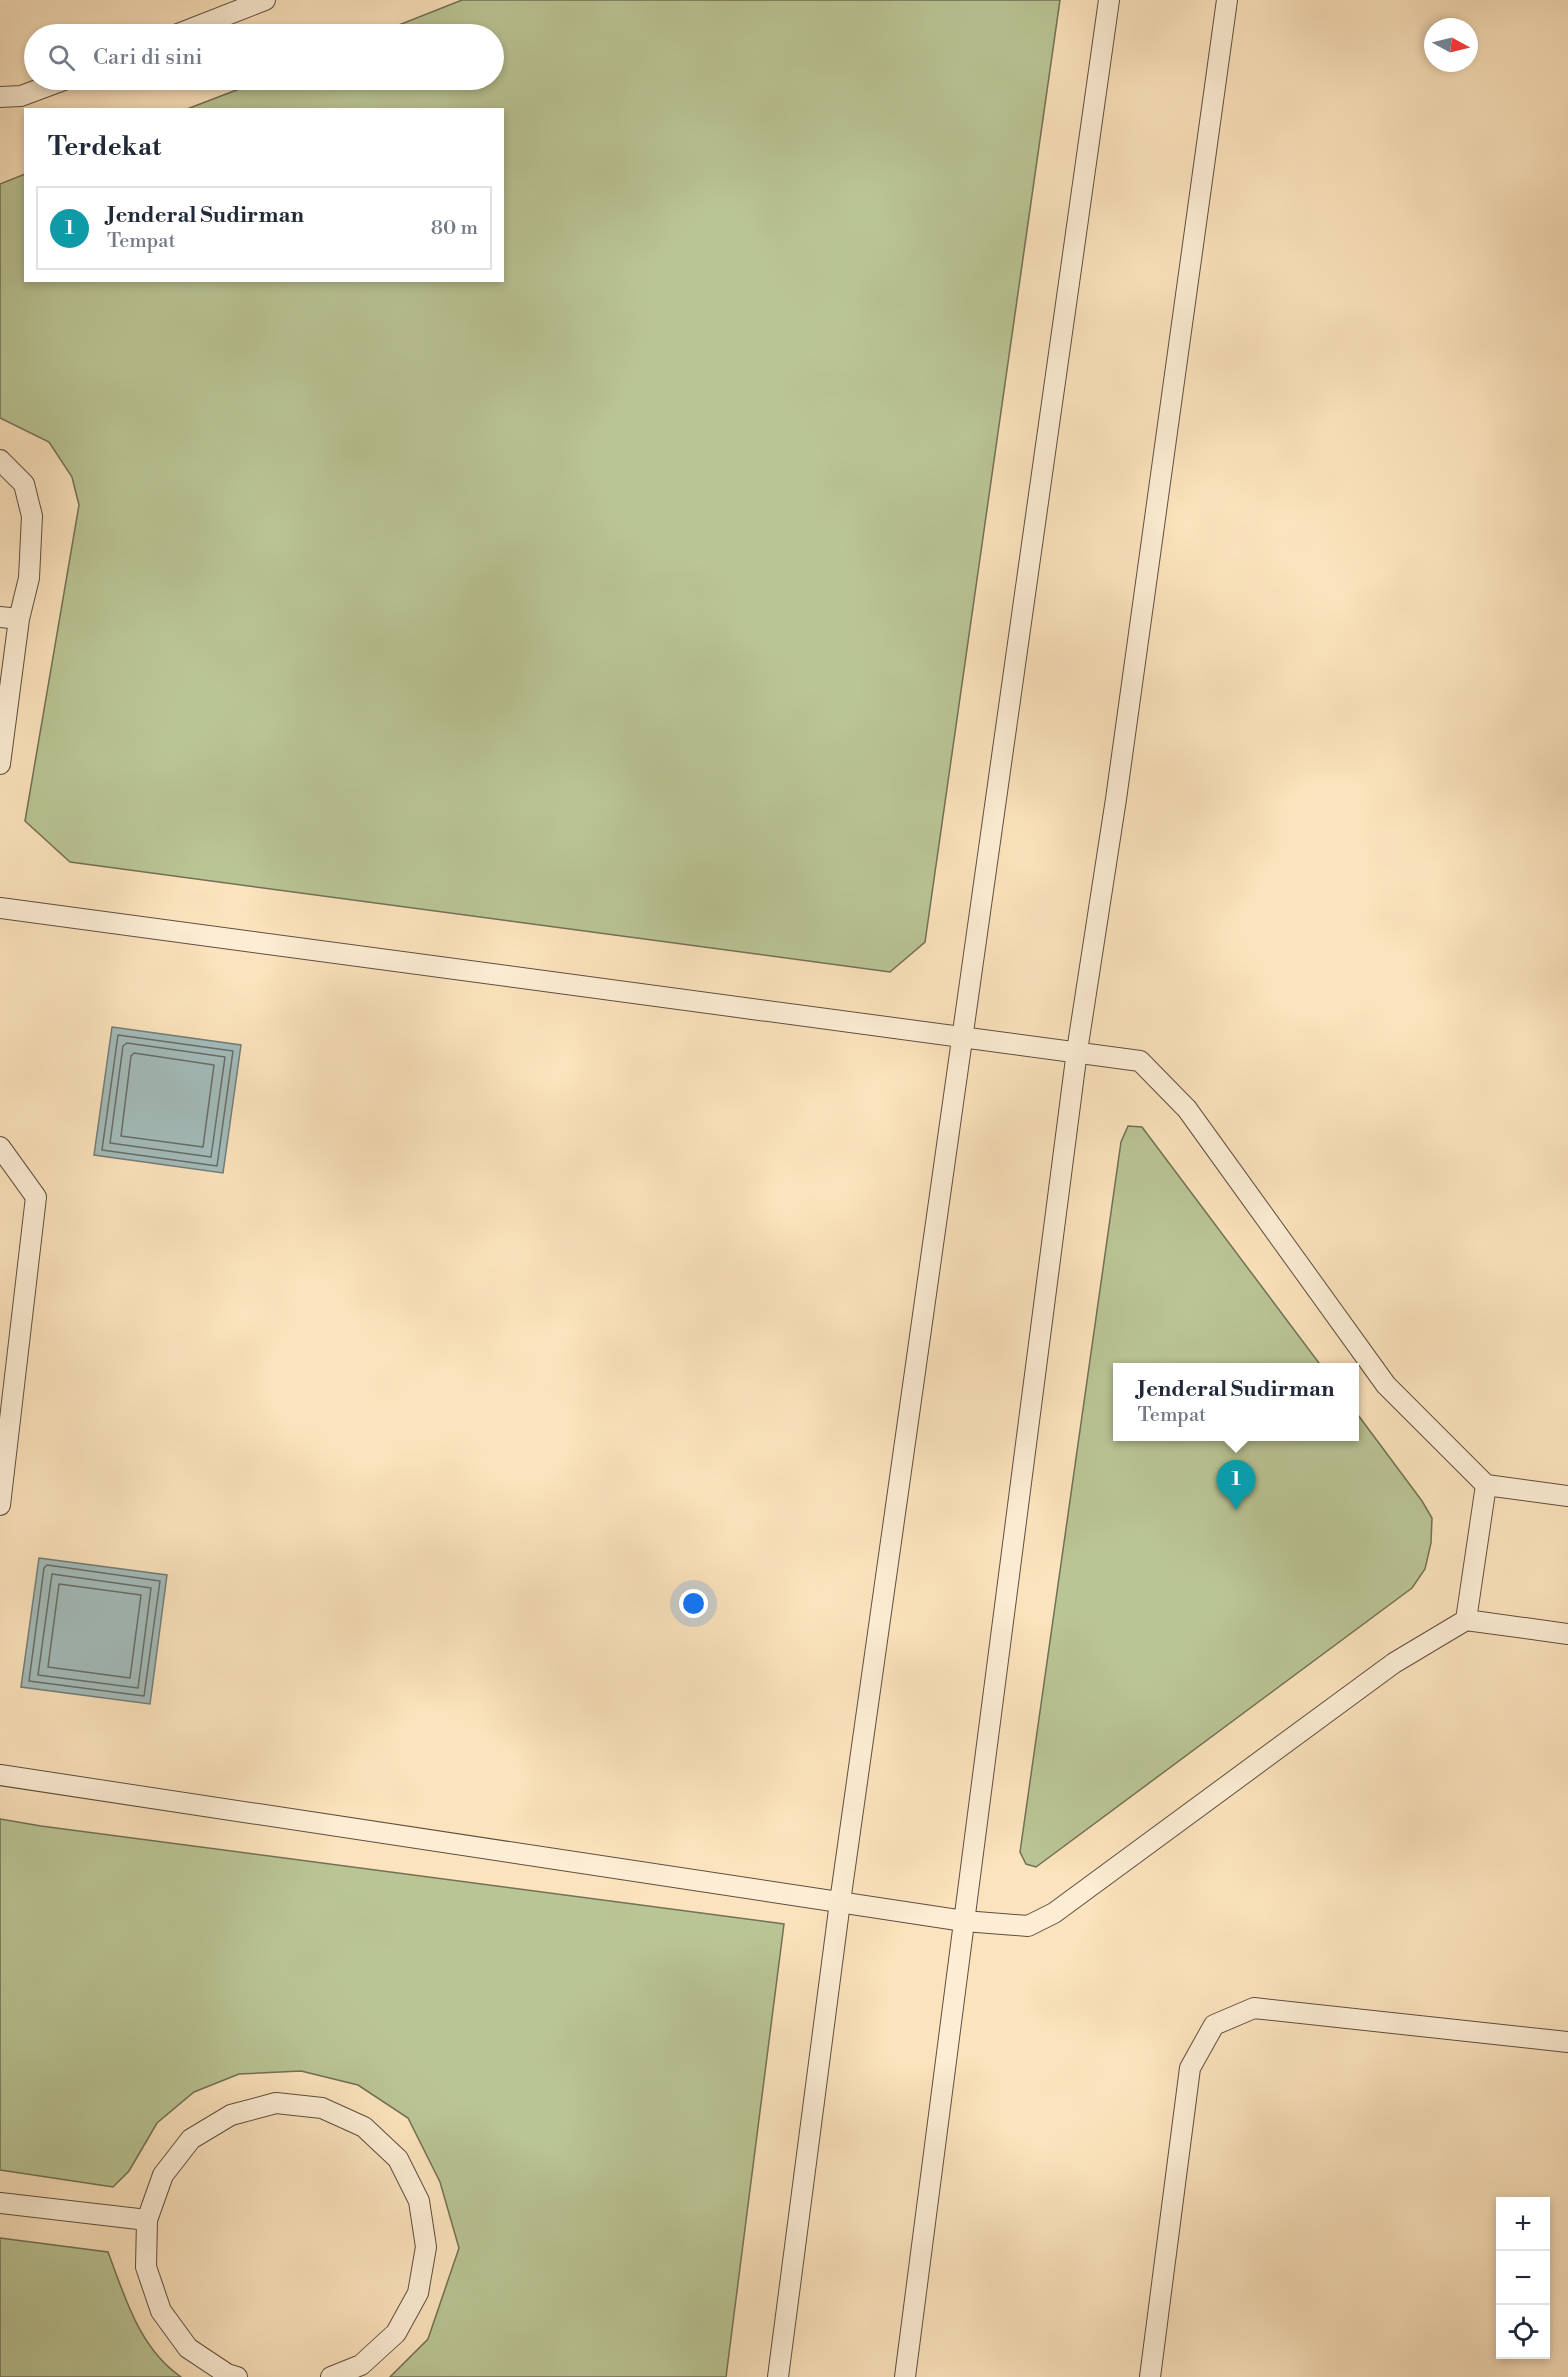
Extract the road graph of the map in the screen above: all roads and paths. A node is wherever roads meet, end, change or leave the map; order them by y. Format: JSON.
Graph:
{"nodes":[{"id":1,"x":265,"y":0,"type":"edge"},
{"id":2,"x":1109,"y":0,"type":"edge"},
{"id":3,"x":1227,"y":0,"type":"edge"},
{"id":4,"x":204,"y":24,"type":"edge"},
{"id":5,"x":37,"y":90,"type":"edge"},
{"id":6,"x":0,"y":98,"type":"edge"},
{"id":7,"x":0,"y":460,"type":"edge"},
{"id":8,"x":9,"y":618,"type":"edge"},
{"id":9,"x":0,"y":764,"type":"edge"},
{"id":10,"x":0,"y":908,"type":"edge"},
{"id":11,"x":962,"y":1038,"type":"junction"},
{"id":12,"x":1077,"y":1051,"type":"junction"},
{"id":13,"x":0,"y":1147,"type":"edge"},
{"id":14,"x":1486,"y":1485,"type":"junction"},
{"id":15,"x":1568,"y":1496,"type":"edge"},
{"id":16,"x":0,"y":1504,"type":"edge"},
{"id":17,"x":1466,"y":1620,"type":"junction"},
{"id":18,"x":1568,"y":1634,"type":"edge"},
{"id":19,"x":0,"y":1775,"type":"edge"},
{"id":20,"x":840,"y":1902,"type":"junction"},
{"id":21,"x":964,"y":1921,"type":"junction"},
{"id":22,"x":1568,"y":2042,"type":"edge"},
{"id":23,"x":0,"y":2204,"type":"edge"},
{"id":24,"x":147,"y":2220,"type":"junction"},
{"id":25,"x":237,"y":2377,"type":"edge"},
{"id":26,"x":332,"y":2377,"type":"edge"},
{"id":27,"x":778,"y":2377,"type":"edge"},
{"id":28,"x":905,"y":2377,"type":"edge"},
{"id":29,"x":1150,"y":2377,"type":"edge"}],
"edges":[{"from":1,"to":4,"type":"lane"},
{"from":2,"to":11,"type":"lane"},
{"from":3,"to":12,"type":"lane"},
{"from":5,"to":6,"type":"lane"},
{"from":7,"to":8,"type":"lane"},
{"from":8,"to":9,"type":"lane"},
{"from":10,"to":11,"type":"lane"},
{"from":11,"to":12,"type":"lane"},
{"from":11,"to":20,"type":"lane"},
{"from":12,"to":14,"type":"lane"},
{"from":12,"to":21,"type":"lane"},
{"from":13,"to":16,"type":"lane"},
{"from":14,"to":15,"type":"lane"},
{"from":14,"to":17,"type":"lane"},
{"from":17,"to":18,"type":"lane"},
{"from":17,"to":21,"type":"lane"},
{"from":19,"to":20,"type":"lane"},
{"from":20,"to":21,"type":"lane"},
{"from":20,"to":27,"type":"lane"},
{"from":21,"to":28,"type":"lane"},
{"from":22,"to":29,"type":"lane"},
{"from":23,"to":24,"type":"lane"},
{"from":24,"to":25,"type":"lane"},
{"from":24,"to":26,"type":"lane"}]}
